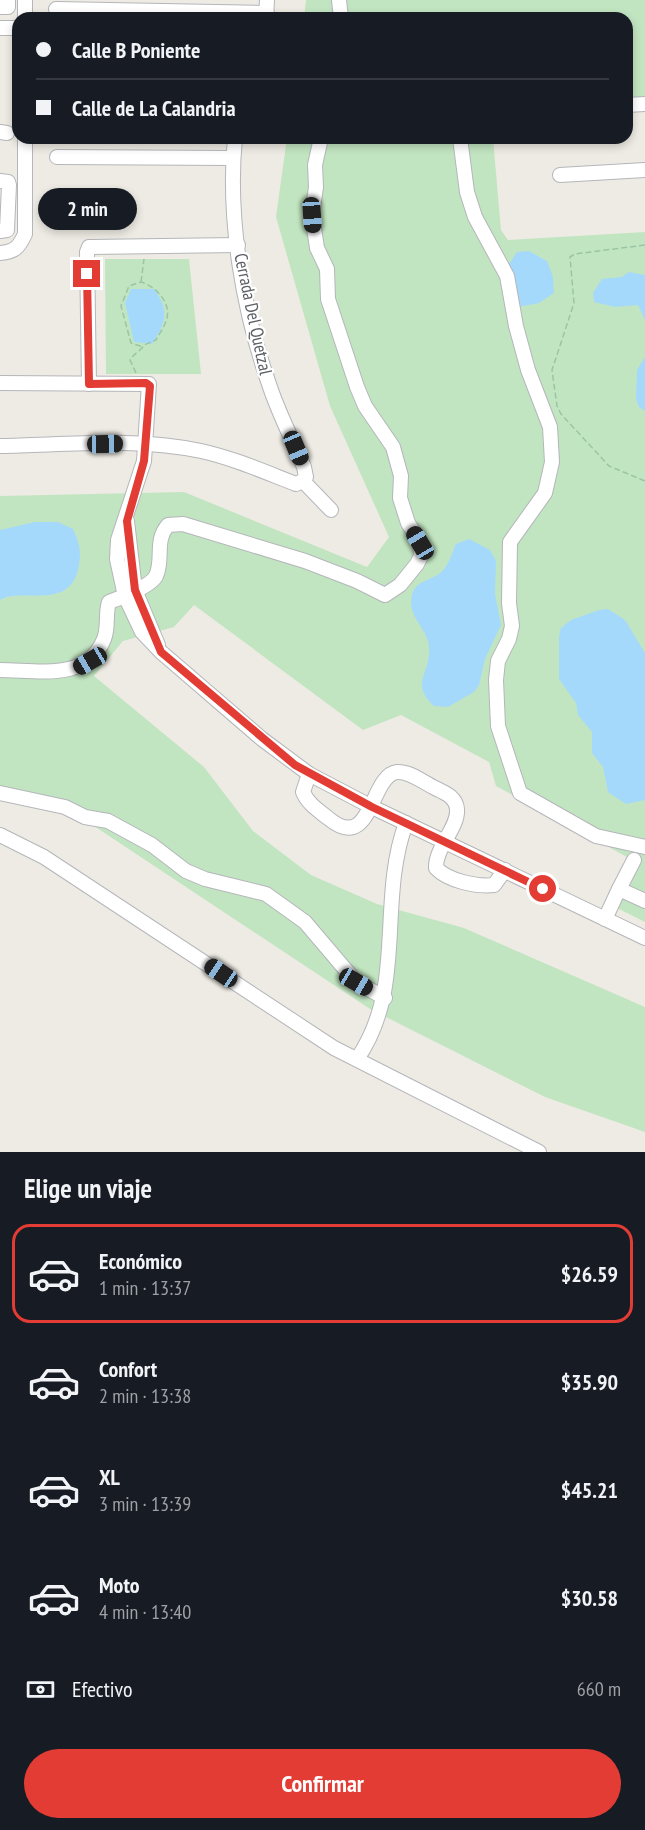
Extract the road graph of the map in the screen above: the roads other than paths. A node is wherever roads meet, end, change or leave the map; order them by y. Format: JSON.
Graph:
{"nodes":[{"id":1,"x":8,"y":0,"type":"edge"},
{"id":2,"x":0,"y":7,"type":"edge"},
{"id":3,"x":56,"y":9,"type":"dead end"},
{"id":4,"x":266,"y":10,"type":"edge"},
{"id":5,"x":26,"y":144,"type":"edge"},
{"id":6,"x":235,"y":144,"type":"edge"},
{"id":7,"x":320,"y":144,"type":"edge"},
{"id":8,"x":461,"y":144,"type":"edge"},
{"id":9,"x":57,"y":157,"type":"dead end"},
{"id":10,"x":233,"y":158,"type":"junction"},
{"id":11,"x":645,"y":170,"type":"edge"},
{"id":12,"x":560,"y":175,"type":"dead end"},
{"id":13,"x":0,"y":181,"type":"edge"},
{"id":14,"x":4,"y":206,"type":"edge"},
{"id":15,"x":0,"y":231,"type":"edge"},
{"id":16,"x":238,"y":245,"type":"junction"},
{"id":17,"x":0,"y":253,"type":"edge"},
{"id":18,"x":0,"y":383,"type":"edge"},
{"id":19,"x":89,"y":384,"type":"junction"},
{"id":20,"x":146,"y":444,"type":"junction"},
{"id":21,"x":0,"y":446,"type":"edge"},
{"id":22,"x":303,"y":481,"type":"junction"},
{"id":23,"x":331,"y":510,"type":"dead end"},
{"id":24,"x":130,"y":593,"type":"junction"},
{"id":25,"x":0,"y":670,"type":"edge"},
{"id":26,"x":309,"y":774,"type":"junction"},
{"id":27,"x":0,"y":793,"type":"edge"},
{"id":28,"x":372,"y":807,"type":"junction"},
{"id":29,"x":406,"y":823,"type":"junction"},
{"id":30,"x":0,"y":835,"type":"edge"},
{"id":31,"x":445,"y":841,"type":"junction"},
{"id":32,"x":645,"y":847,"type":"edge"},
{"id":33,"x":634,"y":860,"type":"dead end"},
{"id":34,"x":505,"y":870,"type":"junction"},
{"id":35,"x":620,"y":889,"type":"junction"},
{"id":36,"x":645,"y":900,"type":"edge"},
{"id":37,"x":605,"y":919,"type":"junction"},
{"id":38,"x":645,"y":938,"type":"edge"},
{"id":39,"x":385,"y":998,"type":"junction"},
{"id":40,"x":357,"y":1059,"type":"junction"},
{"id":41,"x":539,"y":1152,"type":"edge"}],
"edges":[{"from":1,"to":2,"type":"street"},
{"from":3,"to":4,"type":"street"},
{"from":5,"to":17,"type":"street"},
{"from":6,"to":10,"type":"street","name":"Cerrada Del Quetzal"},
{"from":7,"to":24,"type":"street"},
{"from":8,"to":32,"type":"street"},
{"from":9,"to":10,"type":"street"},
{"from":10,"to":16,"type":"street","name":"Cerrada Del Quetzal"},
{"from":11,"to":12,"type":"street"},
{"from":13,"to":14,"type":"street"},
{"from":14,"to":15,"type":"street"},
{"from":16,"to":19,"type":"street"},
{"from":16,"to":22,"type":"street","name":"Cerrada Del Quetzal"},
{"from":18,"to":19,"type":"street"},
{"from":19,"to":20,"type":"street"},
{"from":20,"to":21,"type":"street"},
{"from":20,"to":22,"type":"street"},
{"from":20,"to":24,"type":"street"},
{"from":22,"to":23,"type":"street"},
{"from":24,"to":25,"type":"street"},
{"from":24,"to":26,"type":"street"},
{"from":26,"to":28,"type":"street"},
{"from":26,"to":28,"type":"street"},
{"from":27,"to":39,"type":"street"},
{"from":28,"to":29,"type":"street"},
{"from":28,"to":31,"type":"street"},
{"from":29,"to":31,"type":"street"},
{"from":29,"to":39,"type":"street"},
{"from":30,"to":40,"type":"street"},
{"from":31,"to":34,"type":"street"},
{"from":31,"to":34,"type":"street"},
{"from":33,"to":35,"type":"street"},
{"from":34,"to":37,"type":"street"},
{"from":35,"to":36,"type":"street"},
{"from":35,"to":37,"type":"street"},
{"from":37,"to":38,"type":"street"},
{"from":39,"to":40,"type":"street"},
{"from":40,"to":41,"type":"street"}]}
